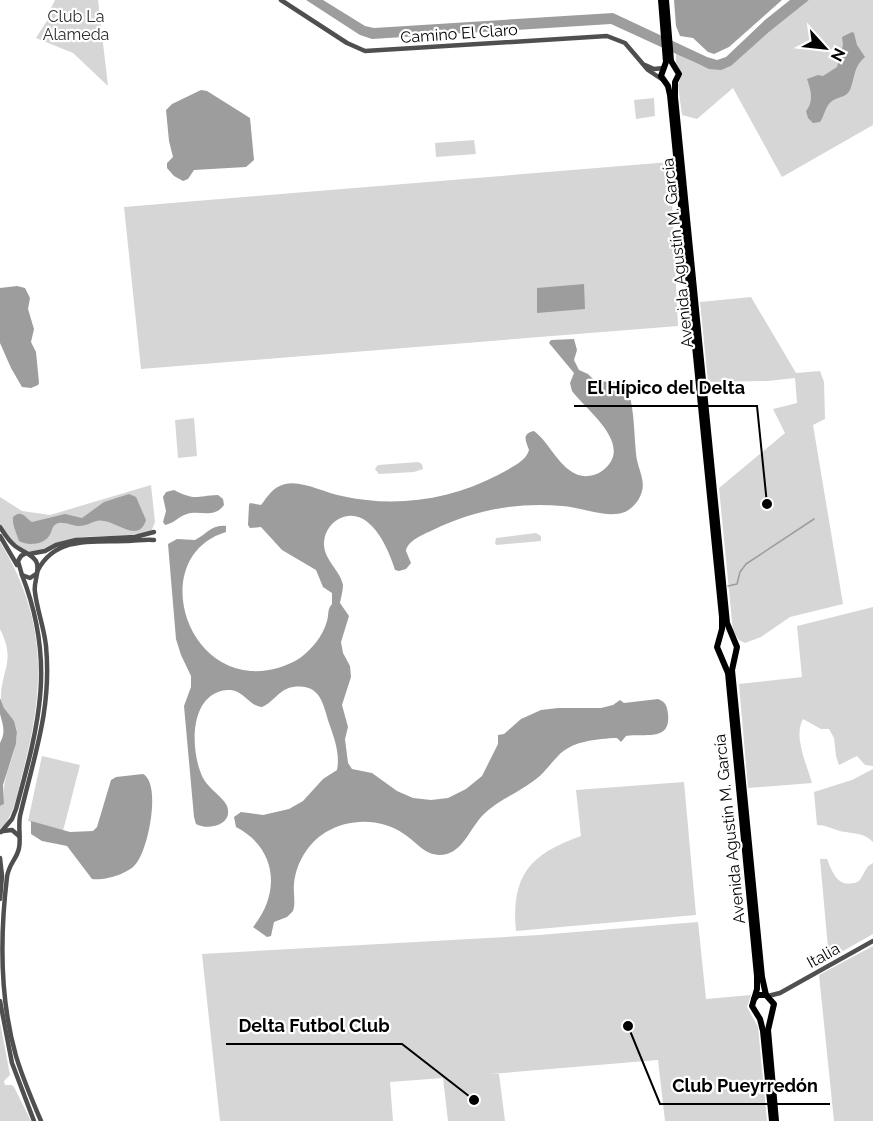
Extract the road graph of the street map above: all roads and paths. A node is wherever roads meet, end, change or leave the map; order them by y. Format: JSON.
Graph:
{"nodes":[{"id":1,"x":281,"y":0,"type":"edge"},
{"id":2,"x":661,"y":0,"type":"edge"},
{"id":3,"x":666,"y":0,"type":"edge"},
{"id":4,"x":666,"y":34,"type":"junction"},
{"id":5,"x":668,"y":54,"type":"junction"},
{"id":6,"x":643,"y":63,"type":"junction"},
{"id":7,"x":675,"y":66,"type":"junction"},
{"id":8,"x":664,"y":67,"type":"junction"},
{"id":9,"x":665,"y":82,"type":"junction"},
{"id":10,"x":675,"y":82,"type":"junction"},
{"id":11,"x":0,"y":527,"type":"edge"},
{"id":12,"x":154,"y":532,"type":"dead end"},
{"id":13,"x":0,"y":536,"type":"edge"},
{"id":14,"x":154,"y":540,"type":"dead end"},
{"id":15,"x":28,"y":553,"type":"junction"},
{"id":16,"x":18,"y":567,"type":"junction"},
{"id":17,"x":37,"y":572,"type":"junction"},
{"id":18,"x":22,"y":575,"type":"junction"},
{"id":19,"x":721,"y":635,"type":"junction"},
{"id":20,"x":732,"y":635,"type":"junction"},
{"id":21,"x":722,"y":656,"type":"junction"},
{"id":22,"x":734,"y":657,"type":"junction"},
{"id":23,"x":0,"y":833,"type":"edge"},
{"id":24,"x":19,"y":836,"type":"junction"},
{"id":25,"x":15,"y":856,"type":"junction"},
{"id":26,"x":0,"y":857,"type":"edge"},
{"id":27,"x":0,"y":899,"type":"edge"},
{"id":28,"x":873,"y":941,"type":"edge"},
{"id":29,"x":785,"y":990,"type":"junction"},
{"id":30,"x":767,"y":995,"type":"junction"},
{"id":31,"x":754,"y":999,"type":"junction"},
{"id":32,"x":0,"y":1001,"type":"edge"},
{"id":33,"x":773,"y":1009,"type":"junction"},
{"id":34,"x":756,"y":1013,"type":"junction"},
{"id":35,"x":34,"y":1121,"type":"edge"},
{"id":36,"x":41,"y":1121,"type":"edge"},
{"id":37,"x":774,"y":1121,"type":"edge"}],
"edges":[{"from":1,"to":6,"type":"street","name":"Camino El Claro"},
{"from":2,"to":4,"type":"main road"},
{"from":3,"to":4,"type":"main road"},
{"from":4,"to":5,"type":"main road"},
{"from":5,"to":7,"type":"main road"},
{"from":5,"to":8,"type":"main road"},
{"from":6,"to":8,"type":"street"},
{"from":6,"to":9,"type":"street","name":"Camino El Claro"},
{"from":7,"to":8,"type":"main road"},
{"from":7,"to":10,"type":"main road"},
{"from":8,"to":9,"type":"main road"},
{"from":9,"to":10,"type":"main road"},
{"from":9,"to":19,"type":"main road","name":"Avenida Agustín M. García"},
{"from":10,"to":20,"type":"main road","name":"Avenida Agustín M. García"},
{"from":11,"to":15,"type":"street"},
{"from":12,"to":15,"type":"street"},
{"from":13,"to":16,"type":"street"},
{"from":14,"to":17,"type":"street"},
{"from":15,"to":16,"type":"street"},
{"from":15,"to":17,"type":"street"},
{"from":16,"to":18,"type":"street"},
{"from":17,"to":18,"type":"street"},
{"from":17,"to":24,"type":"street"},
{"from":18,"to":23,"type":"street"},
{"from":19,"to":20,"type":"main road"},
{"from":19,"to":21,"type":"main road"},
{"from":20,"to":22,"type":"main road"},
{"from":21,"to":22,"type":"main road"},
{"from":21,"to":31,"type":"main road","name":"Avenida Agustín M. García"},
{"from":22,"to":30,"type":"main road","name":"Avenida Agustín M. García"},
{"from":23,"to":24,"type":"street"},
{"from":24,"to":25,"type":"street"},
{"from":25,"to":26,"type":"street"},
{"from":25,"to":36,"type":"street"},
{"from":26,"to":27,"type":"street"},
{"from":28,"to":29,"type":"street","name":"Italia"},
{"from":29,"to":30,"type":"street","name":"Italia"},
{"from":29,"to":33,"type":"street","name":"Italia"},
{"from":30,"to":31,"type":"main road"},
{"from":30,"to":33,"type":"main road"},
{"from":31,"to":34,"type":"main road"},
{"from":32,"to":35,"type":"street"},
{"from":33,"to":34,"type":"main road"},
{"from":33,"to":37,"type":"main road"},
{"from":34,"to":37,"type":"main road"}]}
